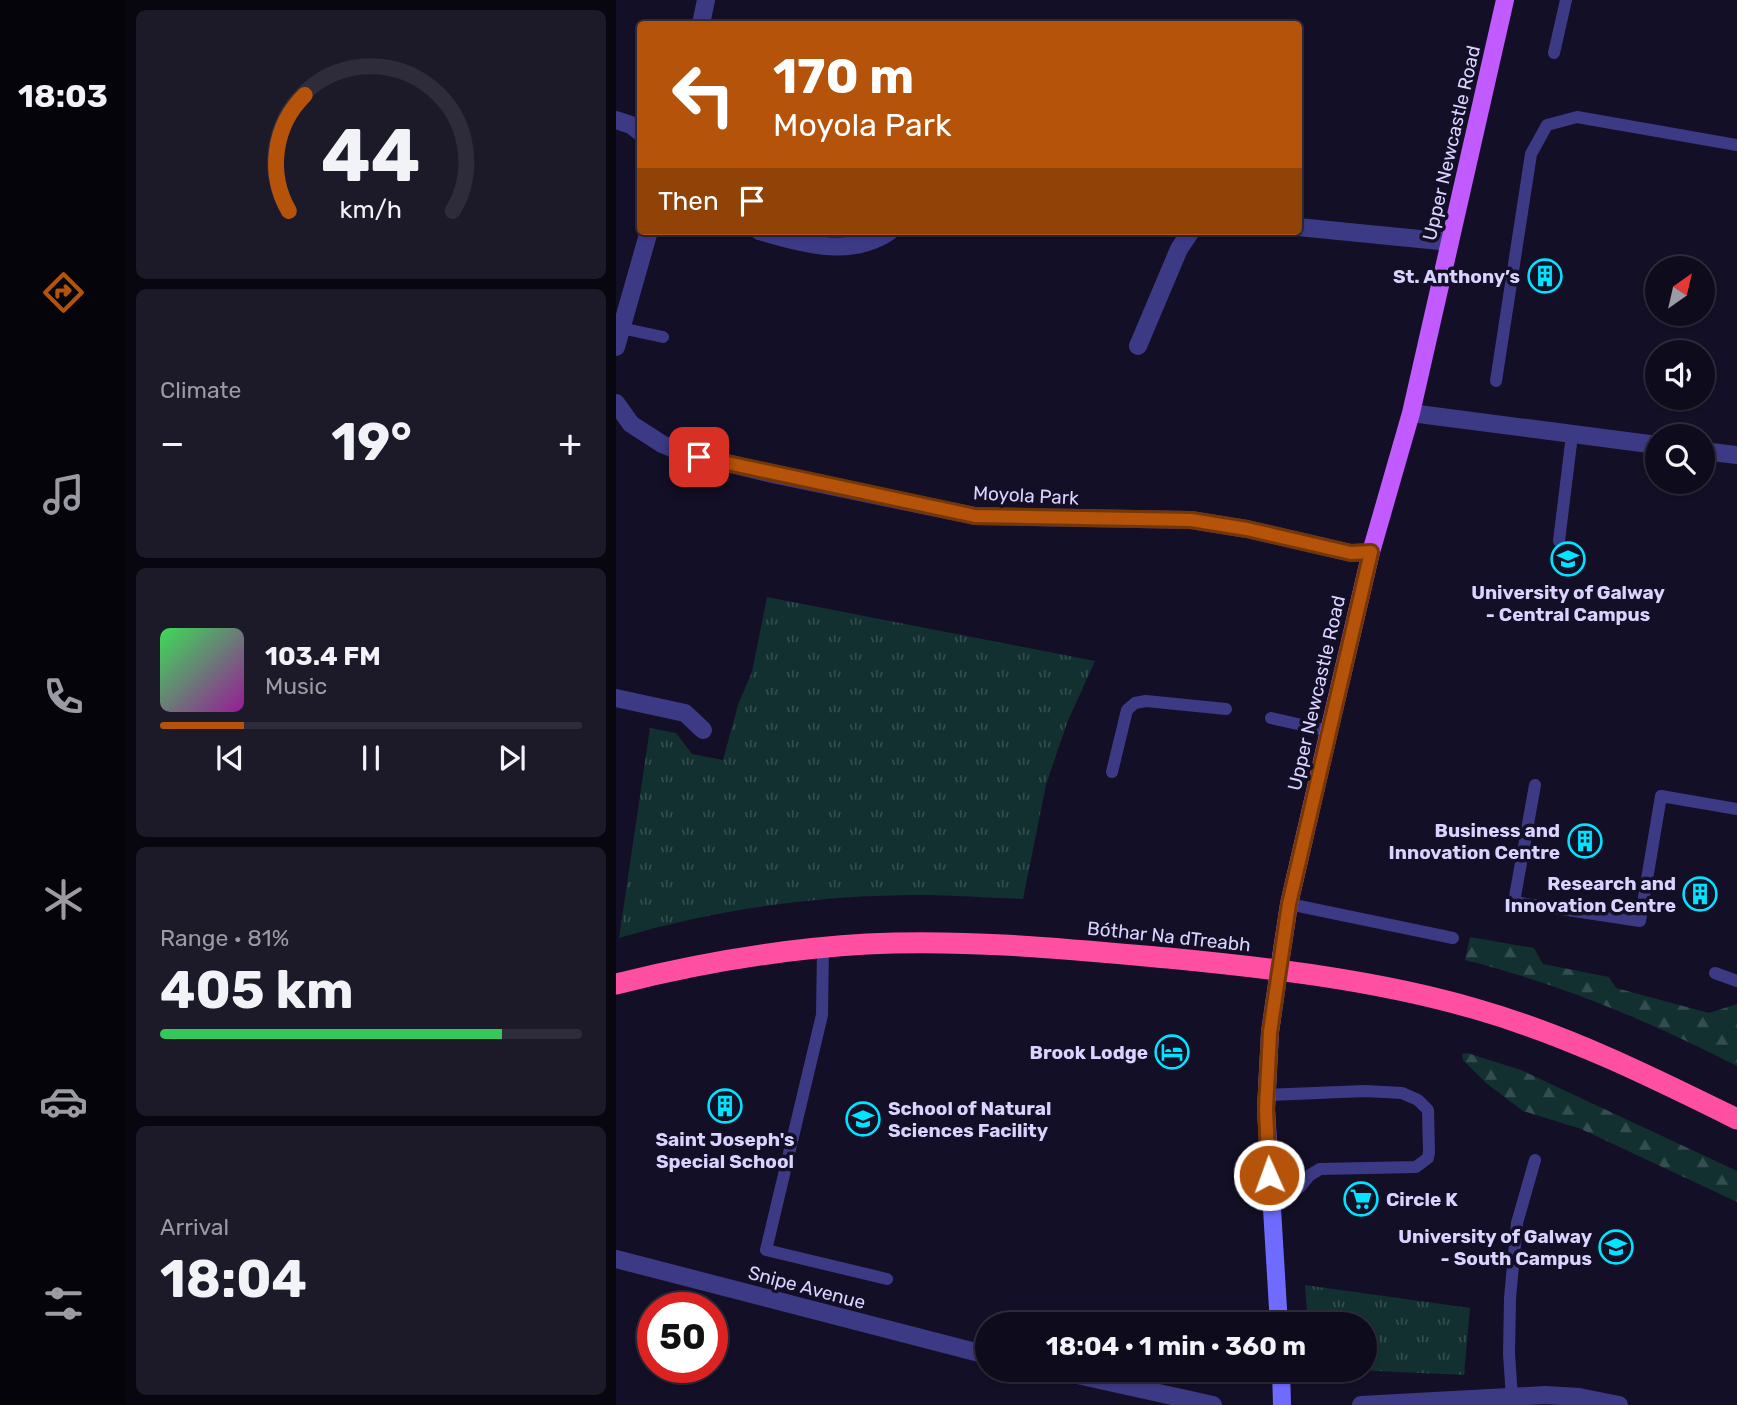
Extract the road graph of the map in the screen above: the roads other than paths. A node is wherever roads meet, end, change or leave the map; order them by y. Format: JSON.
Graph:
{"nodes":[{"id":1,"x":706,"y":0,"type":"edge"},
{"id":2,"x":1505,"y":0,"type":"edge"},
{"id":3,"x":1566,"y":0,"type":"edge"},
{"id":4,"x":702,"y":21,"type":"edge"},
{"id":5,"x":1554,"y":53,"type":"dead end"},
{"id":6,"x":616,"y":120,"type":"edge"},
{"id":7,"x":637,"y":130,"type":"edge"},
{"id":8,"x":1737,"y":145,"type":"edge"},
{"id":9,"x":1302,"y":227,"type":"edge"},
{"id":10,"x":648,"y":235,"type":"edge"},
{"id":11,"x":774,"y":235,"type":"edge"},
{"id":12,"x":882,"y":235,"type":"edge"},
{"id":13,"x":1188,"y":235,"type":"edge"},
{"id":14,"x":1450,"y":242,"type":"junction"},
{"id":15,"x":621,"y":328,"type":"junction"},
{"id":16,"x":663,"y":337,"type":"dead end"},
{"id":17,"x":1138,"y":346,"type":"dead end"},
{"id":18,"x":616,"y":347,"type":"edge"},
{"id":19,"x":1496,"y":381,"type":"dead end"},
{"id":20,"x":616,"y":402,"type":"edge"},
{"id":21,"x":1411,"y":412,"type":"junction"},
{"id":22,"x":1572,"y":435,"type":"junction"},
{"id":23,"x":1645,"y":444,"type":"edge"},
{"id":24,"x":1715,"y":452,"type":"edge"},
{"id":25,"x":1737,"y":455,"type":"edge"},
{"id":26,"x":1559,"y":541,"type":"dead end"},
{"id":27,"x":1371,"y":552,"type":"junction"},
{"id":28,"x":616,"y":698,"type":"edge"},
{"id":29,"x":1226,"y":709,"type":"dead end"},
{"id":30,"x":1271,"y":718,"type":"dead end"},
{"id":31,"x":703,"y":730,"type":"dead end"},
{"id":32,"x":1329,"y":730,"type":"junction"},
{"id":33,"x":1112,"y":772,"type":"dead end"},
{"id":34,"x":1535,"y":785,"type":"dead end"},
{"id":35,"x":1737,"y":809,"type":"edge"},
{"id":36,"x":1289,"y":904,"type":"junction"},
{"id":37,"x":1453,"y":938,"type":"dead end"},
{"id":38,"x":823,"y":947,"type":"junction"},
{"id":39,"x":1279,"y":970,"type":"junction"},
{"id":40,"x":1715,"y":974,"type":"dead end"},
{"id":41,"x":1737,"y":981,"type":"edge"},
{"id":42,"x":616,"y":984,"type":"edge"},
{"id":43,"x":1267,"y":1095,"type":"junction"},
{"id":44,"x":1737,"y":1119,"type":"edge"},
{"id":45,"x":1535,"y":1160,"type":"dead end"},
{"id":46,"x":1270,"y":1193,"type":"junction"},
{"id":47,"x":616,"y":1259,"type":"edge"},
{"id":48,"x":887,"y":1279,"type":"dead end"},
{"id":49,"x":1278,"y":1312,"type":"edge"},
{"id":50,"x":975,"y":1352,"type":"edge"},
{"id":51,"x":1109,"y":1382,"type":"edge"},
{"id":52,"x":1281,"y":1382,"type":"edge"},
{"id":53,"x":1512,"y":1397,"type":"junction"},
{"id":54,"x":1213,"y":1405,"type":"edge"},
{"id":55,"x":1282,"y":1405,"type":"edge"},
{"id":56,"x":1361,"y":1405,"type":"edge"},
{"id":57,"x":1619,"y":1405,"type":"edge"}],
"edges":[{"from":1,"to":4,"type":"street"},
{"from":2,"to":14,"type":"main road","name":"Upper Newcastle Road"},
{"from":3,"to":5,"type":"lane"},
{"from":6,"to":7,"type":"street"},
{"from":8,"to":19,"type":"lane"},
{"from":9,"to":14,"type":"street"},
{"from":10,"to":15,"type":"street"},
{"from":11,"to":12,"type":"street"},
{"from":13,"to":17,"type":"street"},
{"from":14,"to":21,"type":"main road","name":"Upper Newcastle Road"},
{"from":15,"to":16,"type":"lane"},
{"from":15,"to":18,"type":"street"},
{"from":20,"to":27,"type":"street","name":"Moyola Park"},
{"from":21,"to":22,"type":"street"},
{"from":21,"to":27,"type":"main road","name":"Upper Newcastle Road"},
{"from":22,"to":23,"type":"street"},
{"from":22,"to":26,"type":"lane"},
{"from":24,"to":25,"type":"street"},
{"from":27,"to":32,"type":"main road","name":"Upper Newcastle Road"},
{"from":28,"to":31,"type":"street"},
{"from":29,"to":33,"type":"lane"},
{"from":30,"to":32,"type":"lane"},
{"from":32,"to":36,"type":"main road","name":"Upper Newcastle Road"},
{"from":34,"to":35,"type":"lane"},
{"from":36,"to":37,"type":"lane"},
{"from":36,"to":39,"type":"main road","name":"Upper Newcastle Road"},
{"from":38,"to":39,"type":"highway","name":"Bóthar Na dTreabh"},
{"from":38,"to":42,"type":"highway","name":"Bóthar Na dTreabh"},
{"from":38,"to":48,"type":"lane"},
{"from":39,"to":43,"type":"main road","name":"Upper Newcastle Road"},
{"from":39,"to":44,"type":"highway","name":"Bóthar Na dTreabh"},
{"from":40,"to":41,"type":"lane"},
{"from":43,"to":46,"type":"main road","name":"Upper Newcastle Road"},
{"from":43,"to":46,"type":"lane"},
{"from":45,"to":53,"type":"lane"},
{"from":46,"to":49,"type":"main road","name":"Upper Newcastle Road"},
{"from":47,"to":50,"type":"street","name":"Snipe Avenue"},
{"from":51,"to":54,"type":"street"},
{"from":52,"to":55,"type":"main road"},
{"from":53,"to":56,"type":"street"},
{"from":53,"to":57,"type":"street"}]}
